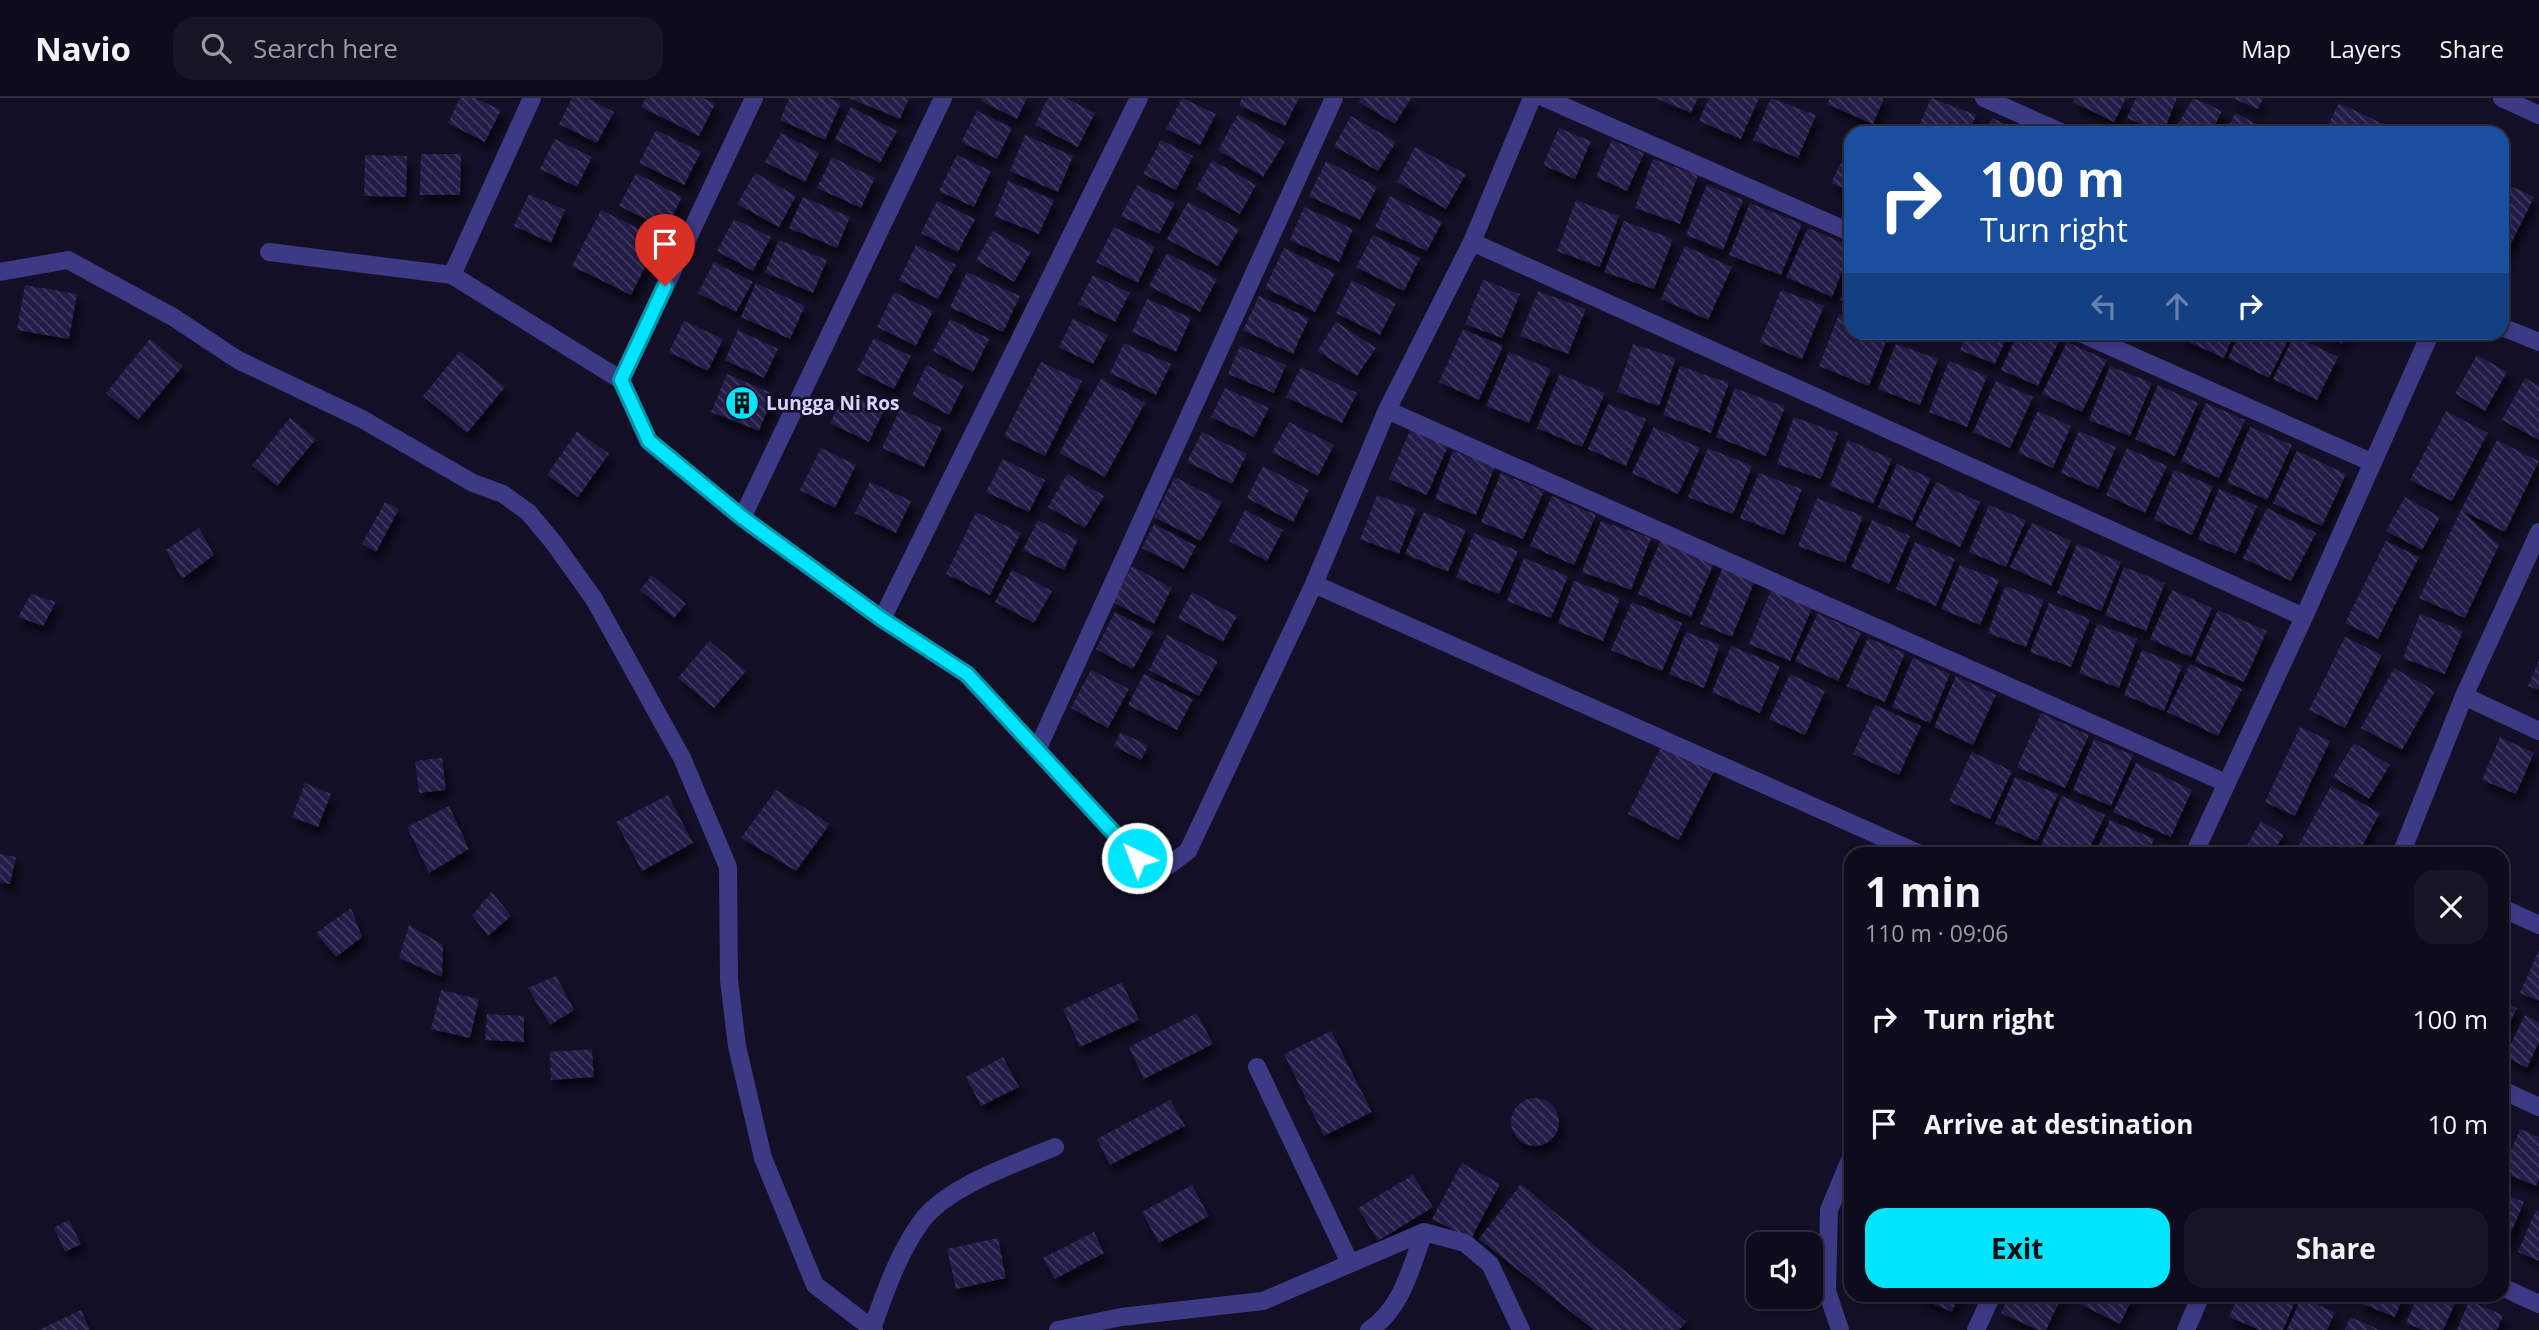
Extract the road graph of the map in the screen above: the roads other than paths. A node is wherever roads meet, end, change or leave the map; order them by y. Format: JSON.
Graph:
{"nodes":[{"id":1,"x":531,"y":98,"type":"edge"},
{"id":2,"x":754,"y":98,"type":"edge"},
{"id":3,"x":943,"y":98,"type":"edge"},
{"id":4,"x":1139,"y":98,"type":"edge"},
{"id":5,"x":1334,"y":98,"type":"edge"},
{"id":6,"x":1532,"y":98,"type":"edge"},
{"id":7,"x":1545,"y":98,"type":"edge"},
{"id":8,"x":1984,"y":98,"type":"edge"},
{"id":9,"x":2502,"y":98,"type":"edge"},
{"id":10,"x":2539,"y":115,"type":"edge"},
{"id":11,"x":2047,"y":126,"type":"edge"},
{"id":12,"x":1844,"y":229,"type":"edge"},
{"id":13,"x":1472,"y":242,"type":"junction"},
{"id":14,"x":269,"y":252,"type":"dead end"},
{"id":15,"x":0,"y":272,"type":"edge"},
{"id":16,"x":452,"y":275,"type":"junction"},
{"id":17,"x":2509,"y":330,"type":"edge"},
{"id":18,"x":2096,"y":340,"type":"edge"},
{"id":19,"x":2427,"y":340,"type":"edge"},
{"id":20,"x":2539,"y":342,"type":"edge"},
{"id":21,"x":621,"y":380,"type":"junction"},
{"id":22,"x":1387,"y":410,"type":"junction"},
{"id":23,"x":2371,"y":462,"type":"junction"},
{"id":24,"x":743,"y":518,"type":"junction"},
{"id":25,"x":2539,"y":533,"type":"edge"},
{"id":26,"x":1314,"y":584,"type":"junction"},
{"id":27,"x":2304,"y":617,"type":"junction"},
{"id":28,"x":882,"y":619,"type":"junction"},
{"id":29,"x":2464,"y":696,"type":"junction"},
{"id":30,"x":2539,"y":731,"type":"edge"},
{"id":31,"x":1037,"y":750,"type":"junction"},
{"id":32,"x":2226,"y":783,"type":"junction"},
{"id":33,"x":1904,"y":847,"type":"edge"},
{"id":34,"x":2197,"y":847,"type":"edge"},
{"id":35,"x":2404,"y":847,"type":"edge"},
{"id":36,"x":2509,"y":911,"type":"edge"},
{"id":37,"x":2539,"y":925,"type":"edge"},
{"id":38,"x":1257,"y":1067,"type":"dead end"},
{"id":39,"x":2509,"y":1093,"type":"edge"},
{"id":40,"x":2539,"y":1107,"type":"edge"},
{"id":41,"x":1055,"y":1147,"type":"dead end"},
{"id":42,"x":1844,"y":1174,"type":"edge"},
{"id":43,"x":1424,"y":1232,"type":"junction"},
{"id":44,"x":1350,"y":1262,"type":"junction"},
{"id":45,"x":2509,"y":1290,"type":"edge"},
{"id":46,"x":1989,"y":1302,"type":"edge"},
{"id":47,"x":2199,"y":1302,"type":"edge"},
{"id":48,"x":2539,"y":1304,"type":"edge"},
{"id":49,"x":873,"y":1329,"type":"edge"},
{"id":50,"x":1058,"y":1330,"type":"edge"},
{"id":51,"x":1369,"y":1330,"type":"edge"},
{"id":52,"x":1521,"y":1330,"type":"edge"},
{"id":53,"x":1840,"y":1330,"type":"edge"},
{"id":54,"x":1976,"y":1330,"type":"edge"},
{"id":55,"x":2186,"y":1330,"type":"edge"}],
"edges":[{"from":1,"to":16,"type":"street"},
{"from":2,"to":21,"type":"street"},
{"from":3,"to":24,"type":"street"},
{"from":4,"to":28,"type":"street"},
{"from":5,"to":31,"type":"street"},
{"from":6,"to":13,"type":"street"},
{"from":7,"to":12,"type":"street"},
{"from":8,"to":11,"type":"street"},
{"from":9,"to":10,"type":"street"},
{"from":13,"to":22,"type":"street"},
{"from":13,"to":27,"type":"street"},
{"from":14,"to":16,"type":"street"},
{"from":15,"to":49,"type":"street"},
{"from":16,"to":21,"type":"street"},
{"from":17,"to":20,"type":"street"},
{"from":18,"to":23,"type":"street"},
{"from":19,"to":23,"type":"street"},
{"from":21,"to":24,"type":"street"},
{"from":22,"to":26,"type":"street"},
{"from":22,"to":32,"type":"street"},
{"from":23,"to":27,"type":"street"},
{"from":24,"to":28,"type":"street"},
{"from":25,"to":29,"type":"street"},
{"from":26,"to":31,"type":"street"},
{"from":26,"to":33,"type":"street"},
{"from":27,"to":32,"type":"street"},
{"from":28,"to":31,"type":"street"},
{"from":29,"to":30,"type":"street"},
{"from":29,"to":35,"type":"street"},
{"from":32,"to":34,"type":"street"},
{"from":36,"to":37,"type":"street"},
{"from":38,"to":44,"type":"street"},
{"from":39,"to":40,"type":"street"},
{"from":41,"to":49,"type":"street"},
{"from":42,"to":53,"type":"street"},
{"from":43,"to":44,"type":"street"},
{"from":43,"to":51,"type":"street"},
{"from":43,"to":52,"type":"street"},
{"from":44,"to":50,"type":"street"},
{"from":45,"to":48,"type":"street"},
{"from":46,"to":54,"type":"street"},
{"from":47,"to":55,"type":"street"}]}
